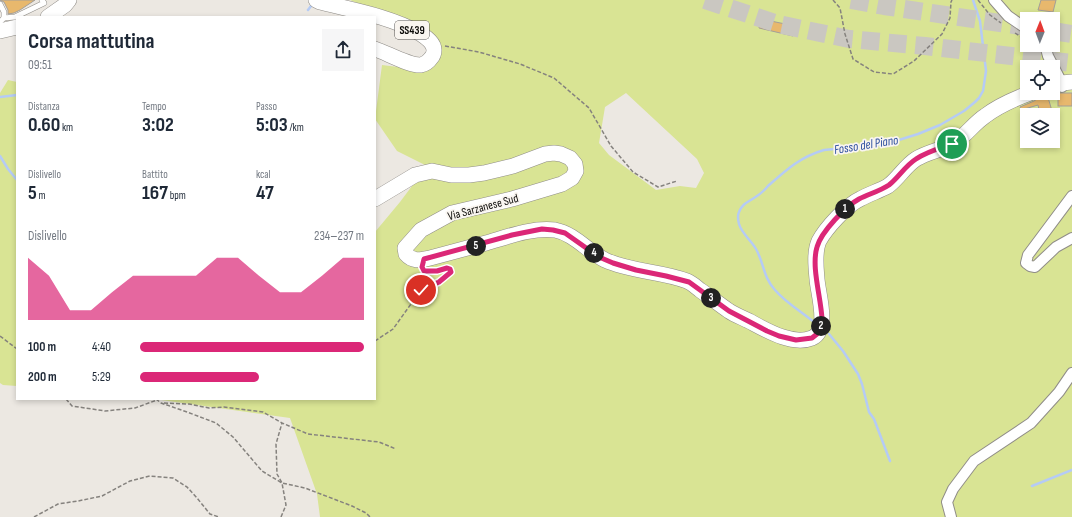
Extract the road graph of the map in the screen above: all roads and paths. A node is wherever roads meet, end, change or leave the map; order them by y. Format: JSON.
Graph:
{"nodes":[{"id":1,"x":42,"y":0,"type":"edge"},
{"id":2,"x":69,"y":0,"type":"edge"},
{"id":3,"x":316,"y":0,"type":"edge"},
{"id":4,"x":833,"y":0,"type":"edge"},
{"id":5,"x":952,"y":0,"type":"edge"},
{"id":6,"x":994,"y":0,"type":"edge"},
{"id":7,"x":0,"y":4,"type":"edge"},
{"id":8,"x":17,"y":16,"type":"edge"},
{"id":9,"x":49,"y":16,"type":"edge"},
{"id":10,"x":376,"y":16,"type":"edge"},
{"id":11,"x":376,"y":16,"type":"edge"},
{"id":12,"x":16,"y":17,"type":"edge"},
{"id":13,"x":1,"y":24,"type":"edge"},
{"id":14,"x":1020,"y":24,"type":"edge"},
{"id":15,"x":16,"y":27,"type":"edge"},
{"id":16,"x":433,"y":45,"type":"junction"},
{"id":17,"x":376,"y":49,"type":"edge"},
{"id":18,"x":1047,"y":52,"type":"edge"},
{"id":19,"x":1065,"y":85,"type":"edge"},
{"id":20,"x":1020,"y":97,"type":"edge"},
{"id":21,"x":677,"y":181,"type":"dead end"},
{"id":22,"x":1072,"y":196,"type":"edge"},
{"id":23,"x":376,"y":198,"type":"edge"},
{"id":24,"x":1072,"y":238,"type":"edge"},
{"id":25,"x":424,"y":259,"type":"junction"},
{"id":26,"x":0,"y":336,"type":"edge"},
{"id":27,"x":376,"y":340,"type":"edge"},
{"id":28,"x":16,"y":348,"type":"edge"},
{"id":29,"x":1072,"y":373,"type":"edge"},
{"id":30,"x":67,"y":400,"type":"edge"},
{"id":31,"x":155,"y":400,"type":"edge"},
{"id":32,"x":158,"y":400,"type":"edge"},
{"id":33,"x":161,"y":403,"type":"junction"},
{"id":34,"x":282,"y":423,"type":"junction"},
{"id":35,"x":396,"y":449,"type":"dead end"},
{"id":36,"x":282,"y":483,"type":"junction"},
{"id":37,"x":34,"y":517,"type":"edge"},
{"id":38,"x":218,"y":517,"type":"edge"},
{"id":39,"x":281,"y":517,"type":"edge"},
{"id":40,"x":370,"y":517,"type":"edge"},
{"id":41,"x":951,"y":517,"type":"edge"}],
"edges":[{"from":1,"to":8,"type":"lane"},
{"from":2,"to":9,"type":"main road"},
{"from":3,"to":11,"type":"main road","number":"SS439"},
{"from":4,"to":5,"type":"path"},
{"from":6,"to":14,"type":"street"},
{"from":7,"to":13,"type":"lane"},
{"from":10,"to":16,"type":"main road","number":"SS439"},
{"from":12,"to":13,"type":"lane"},
{"from":13,"to":15,"type":"main road"},
{"from":16,"to":17,"type":"main road","number":"SS439"},
{"from":16,"to":21,"type":"path"},
{"from":18,"to":19,"type":"street"},
{"from":20,"to":25,"type":"main road","name":"Via Sarzanese Sud"},
{"from":22,"to":24,"type":"street"},
{"from":23,"to":25,"type":"main road","name":"Via Sarzanese Sud"},
{"from":25,"to":27,"type":"path"},
{"from":26,"to":28,"type":"path"},
{"from":29,"to":41,"type":"street"},
{"from":30,"to":31,"type":"path"},
{"from":32,"to":33,"type":"path"},
{"from":33,"to":34,"type":"path"},
{"from":33,"to":36,"type":"path"},
{"from":34,"to":35,"type":"path"},
{"from":34,"to":36,"type":"path"},
{"from":36,"to":39,"type":"path"},
{"from":36,"to":40,"type":"path"},
{"from":37,"to":38,"type":"path"}]}
